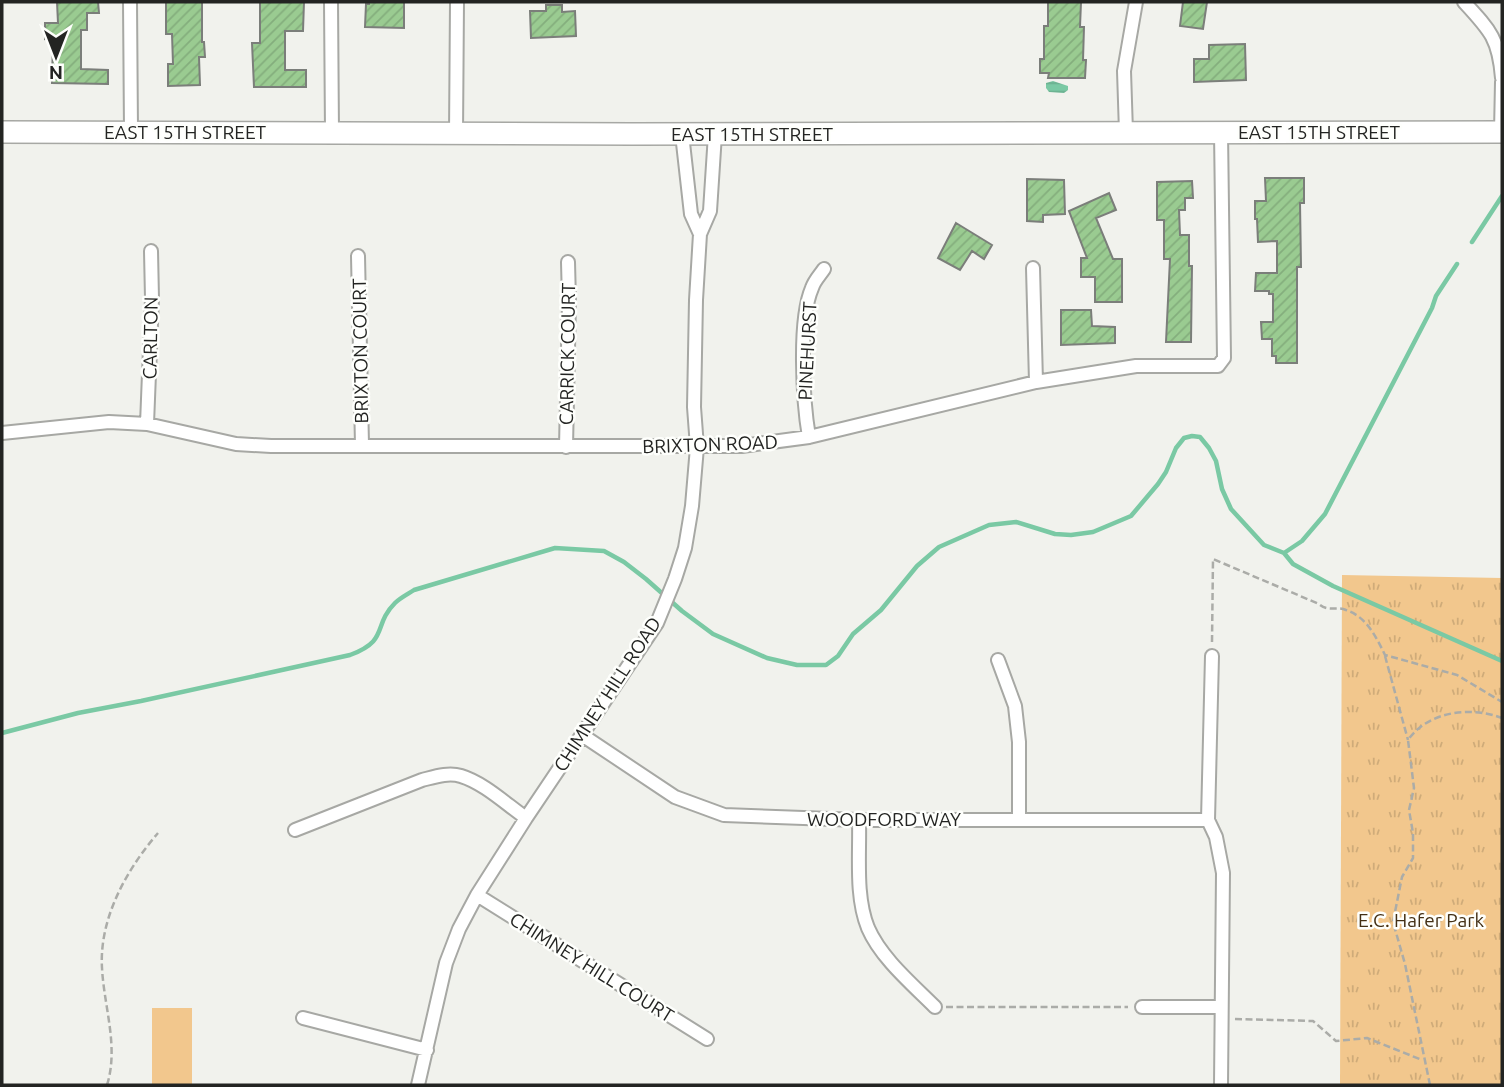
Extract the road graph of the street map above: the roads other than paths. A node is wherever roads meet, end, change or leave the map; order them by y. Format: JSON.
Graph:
{"nodes":[{"id":1,"x":130,"y":2,"type":"edge"},
{"id":2,"x":331,"y":2,"type":"edge"},
{"id":3,"x":457,"y":2,"type":"edge"},
{"id":4,"x":1136,"y":2,"type":"edge"},
{"id":5,"x":1464,"y":2,"type":"edge"},
{"id":6,"x":1502,"y":80,"type":"edge"},
{"id":7,"x":2,"y":131,"type":"edge"},
{"id":8,"x":131,"y":131,"type":"junction"},
{"id":9,"x":1126,"y":132,"type":"junction"},
{"id":10,"x":1221,"y":132,"type":"junction"},
{"id":11,"x":1501,"y":132,"type":"edge"},
{"id":12,"x":332,"y":133,"type":"junction"},
{"id":13,"x":456,"y":134,"type":"junction"},
{"id":14,"x":682,"y":134,"type":"junction"},
{"id":15,"x":715,"y":134,"type":"junction"},
{"id":16,"x":700,"y":234,"type":"junction"},
{"id":17,"x":151,"y":251,"type":"dead end"},
{"id":18,"x":358,"y":256,"type":"dead end"},
{"id":19,"x":568,"y":262,"type":"dead end"},
{"id":20,"x":1033,"y":268,"type":"dead end"},
{"id":21,"x":824,"y":269,"type":"dead end"},
{"id":22,"x":1036,"y":382,"type":"junction"},
{"id":23,"x":148,"y":424,"type":"junction"},
{"id":24,"x":2,"y":433,"type":"edge"},
{"id":25,"x":809,"y":437,"type":"junction"},
{"id":26,"x":362,"y":445,"type":"junction"},
{"id":27,"x":566,"y":447,"type":"junction"},
{"id":28,"x":697,"y":447,"type":"junction"},
{"id":29,"x":1212,"y":656,"type":"road end"},
{"id":30,"x":998,"y":660,"type":"dead end"},
{"id":31,"x":582,"y":735,"type":"junction"},
{"id":32,"x":526,"y":818,"type":"junction"},
{"id":33,"x":1020,"y":818,"type":"junction"},
{"id":34,"x":859,"y":820,"type":"junction"},
{"id":35,"x":1208,"y":820,"type":"junction"},
{"id":36,"x":295,"y":830,"type":"dead end"},
{"id":37,"x":477,"y":895,"type":"junction"},
{"id":38,"x":935,"y":1007,"type":"road end"},
{"id":39,"x":1142,"y":1007,"type":"road end"},
{"id":40,"x":1221,"y":1013,"type":"junction"},
{"id":41,"x":303,"y":1018,"type":"dead end"},
{"id":42,"x":706,"y":1039,"type":"dead end"},
{"id":43,"x":427,"y":1051,"type":"junction"},
{"id":44,"x":421,"y":1084,"type":"edge"},
{"id":45,"x":1221,"y":1085,"type":"edge"}],
"edges":[{"from":1,"to":8,"type":"street"},
{"from":2,"to":12,"type":"street"},
{"from":3,"to":13,"type":"street"},
{"from":4,"to":9,"type":"street"},
{"from":5,"to":6,"type":"street"},
{"from":6,"to":11,"type":"street"},
{"from":7,"to":8,"type":"main road","name":"EAST 15TH STREET"},
{"from":8,"to":12,"type":"main road","name":"EAST 15TH STREET"},
{"from":9,"to":10,"type":"main road","name":"EAST 15TH STREET"},
{"from":9,"to":15,"type":"main road","name":"EAST 15TH STREET"},
{"from":10,"to":11,"type":"main road","name":"EAST 15TH STREET"},
{"from":10,"to":22,"type":"street","name":"BRIXTON ROAD"},
{"from":12,"to":13,"type":"main road","name":"EAST 15TH STREET"},
{"from":13,"to":14,"type":"main road","name":"EAST 15TH STREET"},
{"from":14,"to":15,"type":"main road","name":"EAST 15TH STREET"},
{"from":14,"to":16,"type":"street"},
{"from":15,"to":16,"type":"street"},
{"from":16,"to":28,"type":"street","name":"CHIMNEY HILL ROAD"},
{"from":17,"to":23,"type":"street","name":"CARLTON"},
{"from":18,"to":26,"type":"street","name":"BRIXTON COURT"},
{"from":19,"to":27,"type":"street","name":"CARRICK COURT"},
{"from":20,"to":22,"type":"street"},
{"from":21,"to":25,"type":"street","name":"PINEHURST"},
{"from":22,"to":25,"type":"street","name":"BRIXTON ROAD"},
{"from":23,"to":24,"type":"street","name":"BRIXTON ROAD"},
{"from":23,"to":26,"type":"street","name":"BRIXTON ROAD"},
{"from":25,"to":28,"type":"street","name":"BRIXTON ROAD"},
{"from":26,"to":27,"type":"street","name":"BRIXTON ROAD"},
{"from":27,"to":28,"type":"street","name":"BRIXTON ROAD"},
{"from":28,"to":31,"type":"street","name":"CHIMNEY HILL ROAD"},
{"from":29,"to":35,"type":"street"},
{"from":30,"to":33,"type":"street"},
{"from":31,"to":32,"type":"street","name":"CHIMNEY HILL ROAD"},
{"from":31,"to":34,"type":"street","name":"WOODFORD WAY"},
{"from":32,"to":36,"type":"street"},
{"from":32,"to":37,"type":"street","name":"CHIMNEY HILL ROAD"},
{"from":33,"to":34,"type":"street","name":"WOODFORD WAY"},
{"from":33,"to":35,"type":"street","name":"WOODFORD WAY"},
{"from":34,"to":38,"type":"street"},
{"from":35,"to":40,"type":"street"},
{"from":37,"to":42,"type":"street","name":"CHIMNEY HILL COURT"},
{"from":37,"to":43,"type":"street","name":"CHIMNEY HILL ROAD"},
{"from":39,"to":40,"type":"street"},
{"from":40,"to":45,"type":"street"},
{"from":41,"to":43,"type":"street"},
{"from":43,"to":44,"type":"street","name":"CHIMNEY HILL ROAD"}]}
